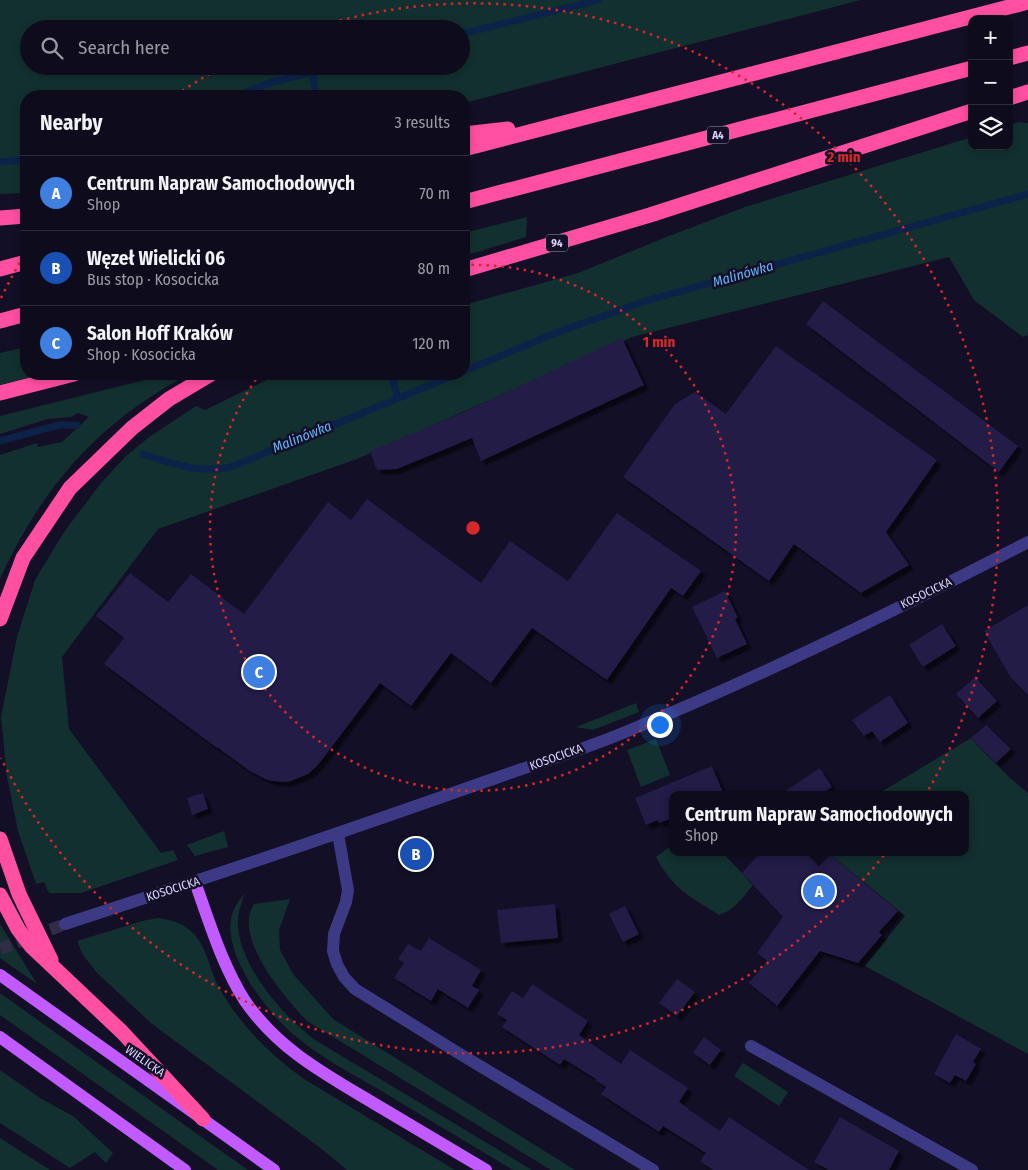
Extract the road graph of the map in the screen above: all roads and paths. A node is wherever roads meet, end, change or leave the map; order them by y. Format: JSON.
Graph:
{"nodes":[{"id":1,"x":1028,"y":2,"type":"edge"},
{"id":2,"x":1028,"y":53,"type":"edge"},
{"id":3,"x":1013,"y":57,"type":"edge"},
{"id":4,"x":968,"y":69,"type":"edge"},
{"id":5,"x":1028,"y":92,"type":"edge"},
{"id":6,"x":1013,"y":97,"type":"edge"},
{"id":7,"x":968,"y":112,"type":"edge"},
{"id":8,"x":567,"y":122,"type":"junction"},
{"id":9,"x":470,"y":133,"type":"edge"},
{"id":10,"x":470,"y":147,"type":"edge"},
{"id":11,"x":470,"y":200,"type":"edge"},
{"id":12,"x":20,"y":216,"type":"edge"},
{"id":13,"x":0,"y":218,"type":"edge"},
{"id":14,"x":20,"y":264,"type":"edge"},
{"id":15,"x":470,"y":268,"type":"edge"},
{"id":16,"x":0,"y":269,"type":"edge"},
{"id":17,"x":20,"y":316,"type":"edge"},
{"id":18,"x":0,"y":321,"type":"edge"},
{"id":19,"x":51,"y":380,"type":"edge"},
{"id":20,"x":201,"y":380,"type":"edge"},
{"id":21,"x":0,"y":393,"type":"edge"},
{"id":22,"x":1028,"y":542,"type":"edge"},
{"id":23,"x":0,"y":619,"type":"edge"},
{"id":24,"x":338,"y":834,"type":"junction"},
{"id":25,"x":0,"y":839,"type":"edge"},
{"id":26,"x":194,"y":882,"type":"junction"},
{"id":27,"x":0,"y":895,"type":"edge"},
{"id":28,"x":65,"y":924,"type":"tunnel mouth"},
{"id":29,"x":53,"y":966,"type":"junction"},
{"id":30,"x":0,"y":976,"type":"edge"},
{"id":31,"x":0,"y":1037,"type":"edge"},
{"id":32,"x":751,"y":1046,"type":"dead end"},
{"id":33,"x":203,"y":1119,"type":"junction"},
{"id":34,"x":185,"y":1170,"type":"edge"},
{"id":35,"x":274,"y":1170,"type":"edge"},
{"id":36,"x":486,"y":1170,"type":"edge"},
{"id":37,"x":653,"y":1170,"type":"edge"},
{"id":38,"x":972,"y":1170,"type":"edge"}],
"edges":[{"from":1,"to":8,"type":"highway"},
{"from":2,"to":3,"type":"highway"},
{"from":4,"to":11,"type":"highway","number":"A4"},
{"from":5,"to":6,"type":"highway"},
{"from":7,"to":15,"type":"highway","number":"94"},
{"from":8,"to":9,"type":"highway"},
{"from":8,"to":10,"type":"highway"},
{"from":12,"to":13,"type":"highway"},
{"from":14,"to":16,"type":"highway"},
{"from":17,"to":18,"type":"highway"},
{"from":19,"to":21,"type":"highway"},
{"from":20,"to":23,"type":"highway"},
{"from":22,"to":24,"type":"street","name":"KOSOCICKA"},
{"from":24,"to":26,"type":"street","name":"KOSOCICKA"},
{"from":24,"to":37,"type":"street"},
{"from":25,"to":29,"type":"highway"},
{"from":26,"to":28,"type":"street","name":"KOSOCICKA"},
{"from":26,"to":36,"type":"main road"},
{"from":27,"to":29,"type":"highway"},
{"from":29,"to":33,"type":"highway"},
{"from":30,"to":33,"type":"main road","name":"WIELICKA"},
{"from":31,"to":34,"type":"main road"},
{"from":32,"to":38,"type":"street"},
{"from":33,"to":35,"type":"main road","name":"WIELICKA"}]}
